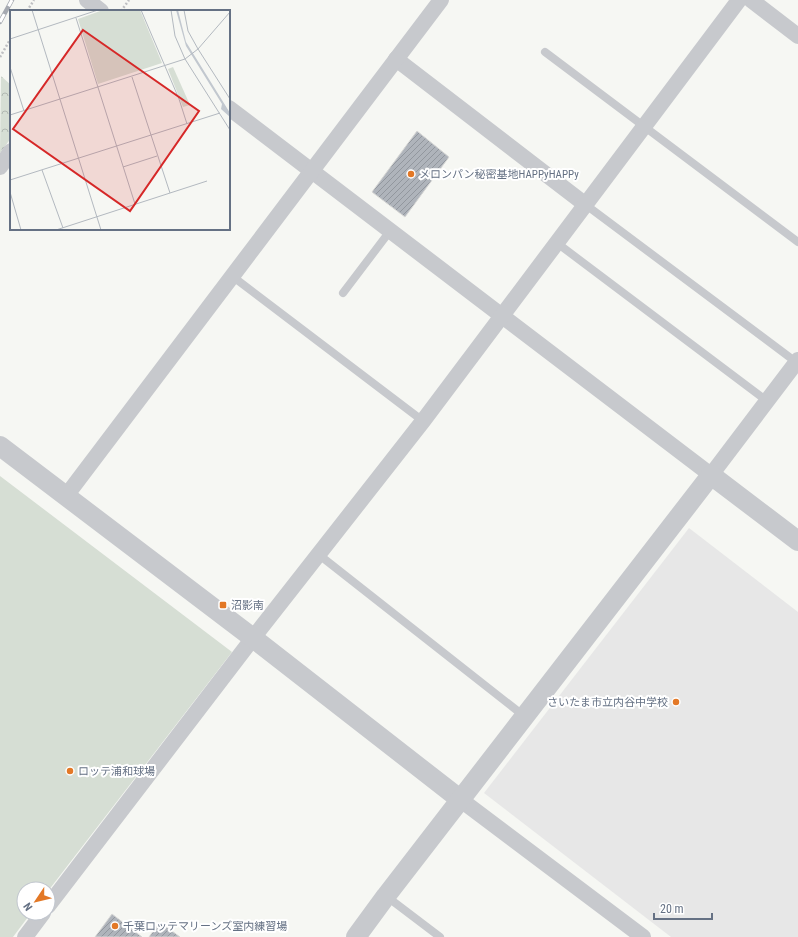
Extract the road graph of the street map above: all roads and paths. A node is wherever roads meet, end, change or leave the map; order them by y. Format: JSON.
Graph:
{"nodes":[{"id":1,"x":34,"y":0,"type":"edge"},
{"id":2,"x":87,"y":0,"type":"edge"},
{"id":3,"x":129,"y":0,"type":"edge"},
{"id":4,"x":441,"y":0,"type":"edge"},
{"id":5,"x":738,"y":0,"type":"edge"},
{"id":6,"x":751,"y":0,"type":"edge"},
{"id":7,"x":28,"y":10,"type":"edge"},
{"id":8,"x":100,"y":10,"type":"edge"},
{"id":9,"x":122,"y":10,"type":"edge"},
{"id":10,"x":798,"y":36,"type":"edge"},
{"id":11,"x":10,"y":40,"type":"edge"},
{"id":12,"x":546,"y":52,"type":"dead end"},
{"id":13,"x":0,"y":57,"type":"edge"},
{"id":14,"x":396,"y":59,"type":"junction"},
{"id":15,"x":230,"y":109,"type":"edge"},
{"id":16,"x":644,"y":127,"type":"junction"},
{"id":17,"x":10,"y":152,"type":"edge"},
{"id":18,"x":0,"y":167,"type":"edge"},
{"id":19,"x":311,"y":170,"type":"junction"},
{"id":20,"x":586,"y":205,"type":"junction"},
{"id":21,"x":390,"y":231,"type":"junction"},
{"id":22,"x":798,"y":242,"type":"edge"},
{"id":23,"x":557,"y":243,"type":"junction"},
{"id":24,"x":232,"y":276,"type":"junction"},
{"id":25,"x":343,"y":293,"type":"dead end"},
{"id":26,"x":502,"y":316,"type":"junction"},
{"id":27,"x":797,"y":361,"type":"edge"},
{"id":28,"x":767,"y":401,"type":"junction"},
{"id":29,"x":423,"y":420,"type":"junction"},
{"id":30,"x":0,"y":446,"type":"edge"},
{"id":31,"x":711,"y":475,"type":"junction"},
{"id":32,"x":66,"y":496,"type":"junction"},
{"id":33,"x":798,"y":541,"type":"edge"},
{"id":34,"x":318,"y":554,"type":"junction"},
{"id":35,"x":253,"y":638,"type":"junction"},
{"id":36,"x":525,"y":716,"type":"junction"},
{"id":37,"x":461,"y":800,"type":"junction"},
{"id":38,"x":56,"y":896,"type":"edge"},
{"id":39,"x":386,"y":896,"type":"junction"},
{"id":40,"x":37,"y":921,"type":"edge"},
{"id":41,"x":25,"y":937,"type":"edge"},
{"id":42,"x":356,"y":937,"type":"edge"},
{"id":43,"x":440,"y":937,"type":"edge"},
{"id":44,"x":643,"y":937,"type":"edge"}],
"edges":[{"from":1,"to":7,"type":"path"},
{"from":2,"to":8,"type":"street"},
{"from":3,"to":9,"type":"path"},
{"from":4,"to":14,"type":"street"},
{"from":5,"to":16,"type":"street"},
{"from":6,"to":10,"type":"street"},
{"from":11,"to":13,"type":"path"},
{"from":12,"to":16,"type":"lane"},
{"from":14,"to":19,"type":"street"},
{"from":14,"to":20,"type":"street"},
{"from":15,"to":19,"type":"street"},
{"from":16,"to":20,"type":"street"},
{"from":16,"to":22,"type":"lane"},
{"from":17,"to":18,"type":"street"},
{"from":19,"to":21,"type":"street"},
{"from":19,"to":24,"type":"street"},
{"from":20,"to":23,"type":"street"},
{"from":20,"to":27,"type":"lane"},
{"from":21,"to":25,"type":"lane"},
{"from":21,"to":26,"type":"street"},
{"from":23,"to":26,"type":"street"},
{"from":23,"to":28,"type":"lane"},
{"from":24,"to":29,"type":"lane"},
{"from":24,"to":32,"type":"street"},
{"from":26,"to":29,"type":"street"},
{"from":26,"to":31,"type":"street"},
{"from":27,"to":28,"type":"street"},
{"from":28,"to":31,"type":"street"},
{"from":29,"to":34,"type":"street"},
{"from":30,"to":32,"type":"street"},
{"from":31,"to":33,"type":"street"},
{"from":31,"to":36,"type":"street"},
{"from":32,"to":35,"type":"street"},
{"from":34,"to":35,"type":"street"},
{"from":34,"to":36,"type":"lane"},
{"from":35,"to":37,"type":"street"},
{"from":35,"to":38,"type":"street"},
{"from":36,"to":37,"type":"street"},
{"from":37,"to":39,"type":"street"},
{"from":37,"to":44,"type":"street"},
{"from":39,"to":42,"type":"street"},
{"from":39,"to":43,"type":"lane"},
{"from":40,"to":41,"type":"street"}]}
